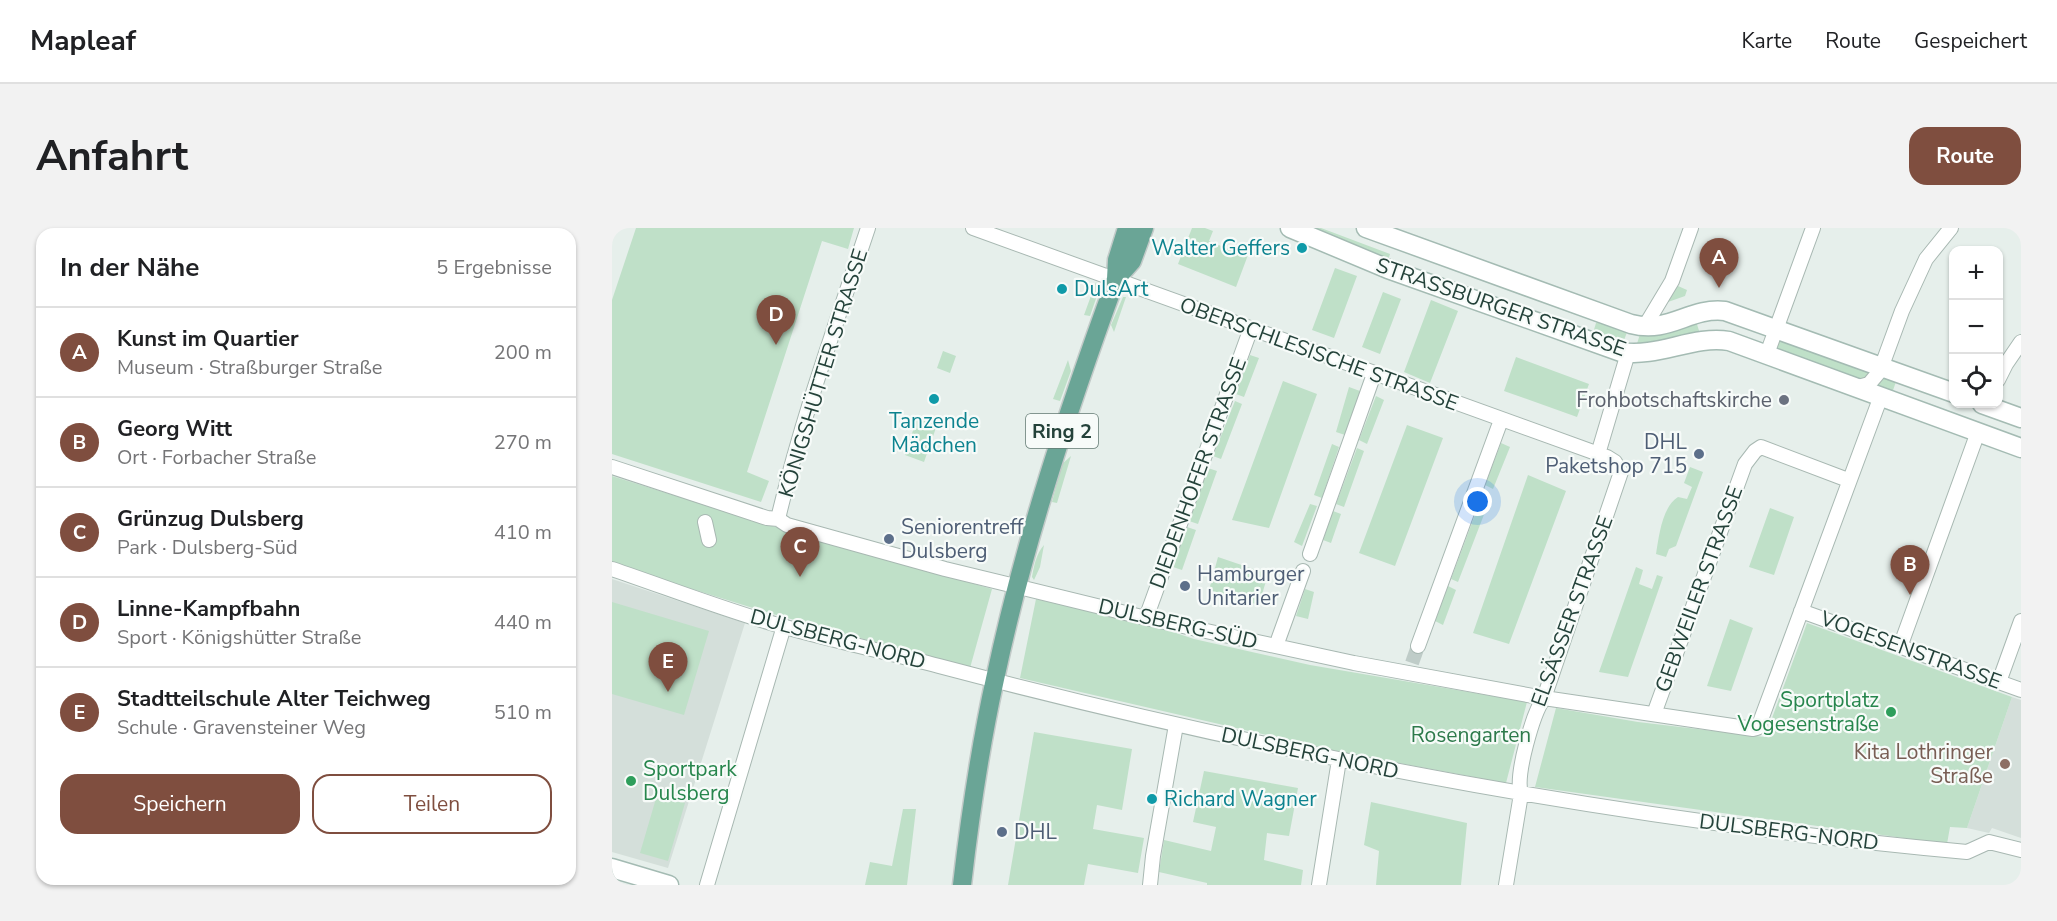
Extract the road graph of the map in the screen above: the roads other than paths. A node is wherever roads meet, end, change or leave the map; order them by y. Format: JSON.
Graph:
{"nodes":[{"id":1,"x":868,"y":228,"type":"edge"},
{"id":2,"x":973,"y":228,"type":"edge"},
{"id":3,"x":1127,"y":228,"type":"edge"},
{"id":4,"x":1144,"y":228,"type":"edge"},
{"id":5,"x":1290,"y":228,"type":"edge"},
{"id":6,"x":1366,"y":228,"type":"edge"},
{"id":7,"x":1691,"y":228,"type":"edge"},
{"id":8,"x":1813,"y":228,"type":"edge"},
{"id":9,"x":1951,"y":228,"type":"edge"},
{"id":10,"x":1116,"y":279,"type":"junction"},
{"id":11,"x":1645,"y":327,"type":"junction"},
{"id":12,"x":1251,"y":328,"type":"junction"},
{"id":13,"x":1775,"y":328,"type":"junction"},
{"id":14,"x":2021,"y":342,"type":"edge"},
{"id":15,"x":1628,"y":353,"type":"junction"},
{"id":16,"x":1767,"y":354,"type":"junction"},
{"id":17,"x":1882,"y":367,"type":"junction"},
{"id":18,"x":2003,"y":370,"type":"edge"},
{"id":19,"x":1374,"y":374,"type":"junction"},
{"id":20,"x":1858,"y":387,"type":"junction"},
{"id":21,"x":1949,"y":392,"type":"edge"},
{"id":22,"x":1881,"y":396,"type":"junction"},
{"id":23,"x":1996,"y":408,"type":"edge"},
{"id":24,"x":2021,"y":418,"type":"edge"},
{"id":25,"x":1501,"y":420,"type":"junction"},
{"id":26,"x":1978,"y":432,"type":"junction"},
{"id":27,"x":2021,"y":448,"type":"edge"},
{"id":28,"x":1598,"y":454,"type":"junction"},
{"id":29,"x":612,"y":467,"type":"edge"},
{"id":30,"x":1848,"y":480,"type":"junction"},
{"id":31,"x":772,"y":518,"type":"junction"},
{"id":32,"x":705,"y":522,"type":"dead end"},
{"id":33,"x":709,"y":540,"type":"dead end"},
{"id":34,"x":1310,"y":554,"type":"dead end"},
{"id":35,"x":612,"y":569,"type":"edge"},
{"id":36,"x":1303,"y":572,"type":"dead end"},
{"id":37,"x":1017,"y":586,"type":"junction"},
{"id":38,"x":1801,"y":610,"type":"junction"},
{"id":39,"x":1146,"y":618,"type":"junction"},
{"id":40,"x":2021,"y":621,"type":"edge"},
{"id":41,"x":784,"y":627,"type":"junction"},
{"id":42,"x":1276,"y":646,"type":"junction"},
{"id":43,"x":1418,"y":646,"type":"tunnel mouth"},
{"id":44,"x":1900,"y":647,"type":"junction"},
{"id":45,"x":994,"y":681,"type":"junction"},
{"id":46,"x":1999,"y":682,"type":"junction"},
{"id":47,"x":2021,"y":690,"type":"edge"},
{"id":48,"x":1544,"y":698,"type":"junction"},
{"id":49,"x":1654,"y":714,"type":"junction"},
{"id":50,"x":1176,"y":725,"type":"junction"},
{"id":51,"x":1339,"y":760,"type":"junction"},
{"id":52,"x":1521,"y":794,"type":"junction"},
{"id":53,"x":2021,"y":850,"type":"edge"},
{"id":54,"x":612,"y":868,"type":"edge"},
{"id":55,"x":669,"y":885,"type":"edge"},
{"id":56,"x":707,"y":885,"type":"edge"},
{"id":57,"x":962,"y":885,"type":"edge"},
{"id":58,"x":1150,"y":885,"type":"edge"},
{"id":59,"x":1319,"y":885,"type":"edge"},
{"id":60,"x":1506,"y":885,"type":"edge"}],
"edges":[{"from":1,"to":31,"type":"street","name":"KÖNIGSHÜTTER STRASSE"},
{"from":2,"to":10,"type":"street","name":"OBERSCHLESISCHE STRASSE"},
{"from":3,"to":10,"type":"main road","number":"Ring 2"},
{"from":4,"to":10,"type":"main road","number":"Ring 2"},
{"from":5,"to":15,"type":"main road","name":"STRASSBURGER STRASSE"},
{"from":6,"to":11,"type":"main road","name":"STRASSBURGER STRASSE"},
{"from":7,"to":11,"type":"street"},
{"from":8,"to":13,"type":"street"},
{"from":9,"to":17,"type":"street"},
{"from":10,"to":12,"type":"street","name":"OBERSCHLESISCHE STRASSE"},
{"from":10,"to":37,"type":"main road","number":"Ring 2"},
{"from":11,"to":13,"type":"main road","name":"STRASSBURGER STRASSE"},
{"from":12,"to":19,"type":"street","name":"OBERSCHLESISCHE STRASSE"},
{"from":12,"to":39,"type":"street","name":"DIEDENHOFER STRASSE"},
{"from":13,"to":16,"type":"street"},
{"from":13,"to":17,"type":"main road","name":"STRASSBURGER STRASSE"},
{"from":14,"to":18,"type":"street"},
{"from":15,"to":16,"type":"main road","name":"STRASSBURGER STRASSE"},
{"from":15,"to":28,"type":"street"},
{"from":16,"to":20,"type":"main road","name":"STRASSBURGER STRASSE"},
{"from":17,"to":20,"type":"street"},
{"from":17,"to":21,"type":"main road","name":"STRASSBURGER STRASSE"},
{"from":19,"to":25,"type":"street","name":"OBERSCHLESISCHE STRASSE"},
{"from":19,"to":34,"type":"street"},
{"from":20,"to":22,"type":"main road","name":"STRASSBURGER STRASSE"},
{"from":22,"to":26,"type":"main road","name":"STRASSBURGER STRASSE"},
{"from":22,"to":30,"type":"street"},
{"from":23,"to":24,"type":"main road"},
{"from":25,"to":28,"type":"street","name":"OBERSCHLESISCHE STRASSE"},
{"from":25,"to":43,"type":"street"},
{"from":26,"to":27,"type":"main road","name":"STRASSBURGER STRASSE"},
{"from":26,"to":44,"type":"street"},
{"from":28,"to":48,"type":"street","name":"ELSÄSSER STRASSE"},
{"from":29,"to":31,"type":"street","name":"DULSBERG-SÜD"},
{"from":30,"to":38,"type":"street"},
{"from":30,"to":49,"type":"street","name":"GEBWEILER STRASSE"},
{"from":31,"to":37,"type":"street","name":"DULSBERG-SÜD"},
{"from":32,"to":33,"type":"street"},
{"from":35,"to":41,"type":"street","name":"DULSBERG-NORD"},
{"from":36,"to":42,"type":"street"},
{"from":37,"to":39,"type":"street","name":"DULSBERG-SÜD"},
{"from":37,"to":45,"type":"main road","number":"Ring 2"},
{"from":38,"to":44,"type":"street","name":"VOGESENSTRASSE"},
{"from":38,"to":49,"type":"street","name":"DULSBERG-SÜD"},
{"from":39,"to":42,"type":"street","name":"DULSBERG-SÜD"},
{"from":40,"to":46,"type":"street"},
{"from":41,"to":45,"type":"street","name":"DULSBERG-NORD"},
{"from":41,"to":56,"type":"street"},
{"from":42,"to":48,"type":"street","name":"DULSBERG-SÜD"},
{"from":44,"to":46,"type":"street","name":"VOGESENSTRASSE"},
{"from":45,"to":50,"type":"street","name":"DULSBERG-NORD"},
{"from":45,"to":57,"type":"main road","number":"Ring 2"},
{"from":46,"to":47,"type":"street","name":"VOGESENSTRASSE"},
{"from":48,"to":49,"type":"street","name":"DULSBERG-SÜD"},
{"from":48,"to":52,"type":"street","name":"ELSÄSSER STRASSE"},
{"from":50,"to":51,"type":"street","name":"DULSBERG-NORD"},
{"from":50,"to":58,"type":"street"},
{"from":51,"to":52,"type":"street","name":"DULSBERG-NORD"},
{"from":51,"to":59,"type":"street"},
{"from":52,"to":53,"type":"street","name":"DULSBERG-NORD"},
{"from":52,"to":60,"type":"street","name":"ELSÄSSER STRASSE"},
{"from":54,"to":55,"type":"main road"}]}
